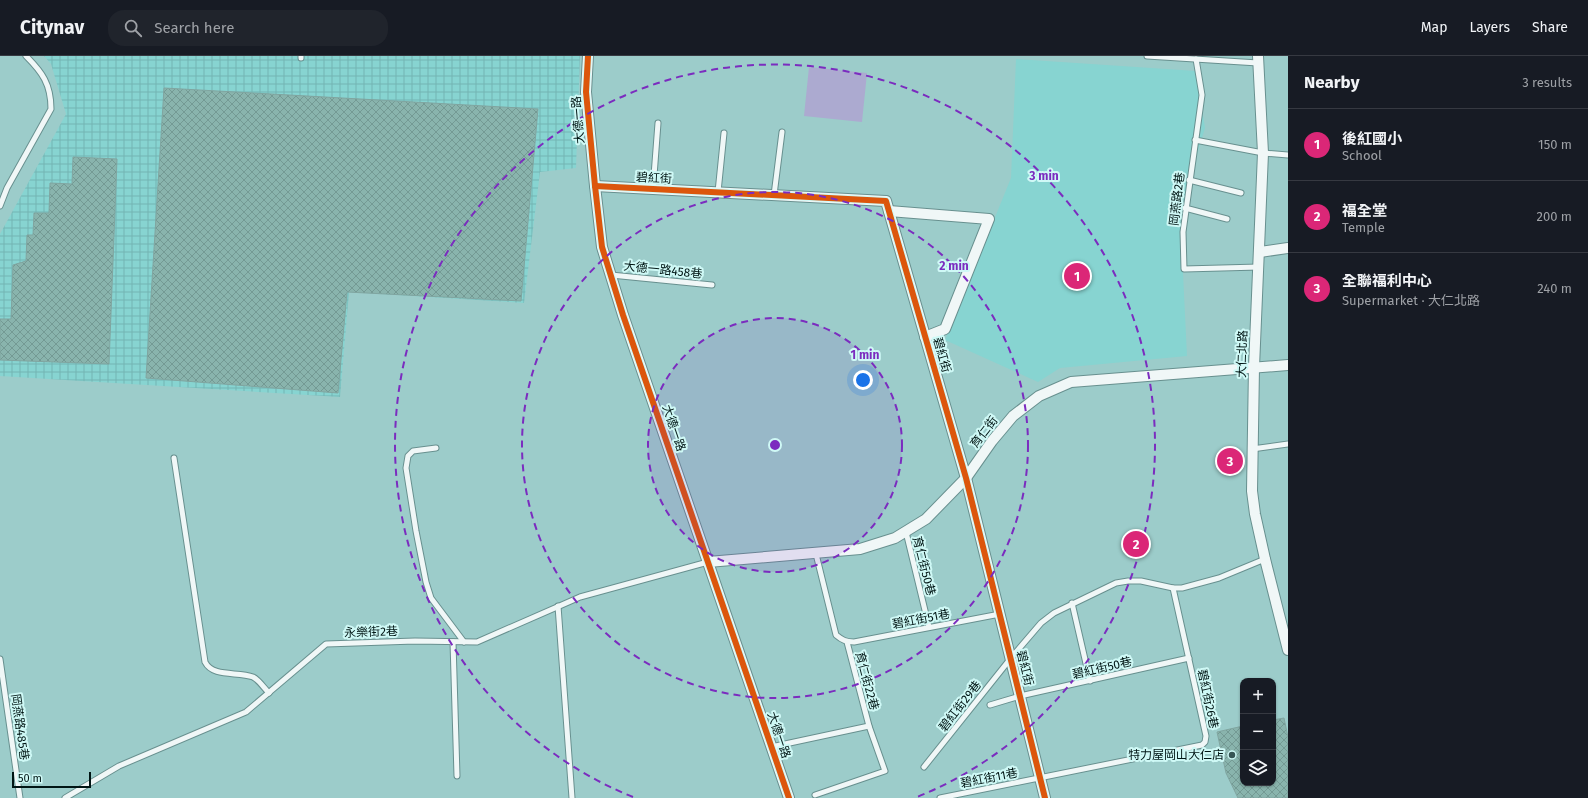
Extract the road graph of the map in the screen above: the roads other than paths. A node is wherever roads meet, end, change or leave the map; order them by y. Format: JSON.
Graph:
{"nodes":[{"id":1,"x":26,"y":56,"type":"edge"},
{"id":2,"x":588,"y":56,"type":"edge"},
{"id":3,"x":1147,"y":56,"type":"edge"},
{"id":4,"x":1196,"y":59,"type":"junction"},
{"id":5,"x":1258,"y":59,"type":"edge"},
{"id":6,"x":658,"y":123,"type":"dead end"},
{"id":7,"x":782,"y":132,"type":"dead end"},
{"id":8,"x":724,"y":133,"type":"dead end"},
{"id":9,"x":1195,"y":140,"type":"junction"},
{"id":10,"x":1263,"y":153,"type":"junction"},
{"id":11,"x":1288,"y":155,"type":"edge"},
{"id":12,"x":1189,"y":180,"type":"junction"},
{"id":13,"x":594,"y":186,"type":"junction"},
{"id":14,"x":653,"y":189,"type":"junction"},
{"id":15,"x":718,"y":192,"type":"junction"},
{"id":16,"x":1241,"y":192,"type":"dead end"},
{"id":17,"x":774,"y":195,"type":"junction"},
{"id":18,"x":0,"y":206,"type":"edge"},
{"id":19,"x":1186,"y":208,"type":"junction"},
{"id":20,"x":889,"y":211,"type":"junction"},
{"id":21,"x":1227,"y":218,"type":"dead end"},
{"id":22,"x":1288,"y":248,"type":"edge"},
{"id":23,"x":1260,"y":252,"type":"junction"},
{"id":24,"x":1259,"y":267,"type":"junction"},
{"id":25,"x":611,"y":275,"type":"junction"},
{"id":26,"x":712,"y":285,"type":"dead end"},
{"id":27,"x":925,"y":337,"type":"junction"},
{"id":28,"x":1288,"y":365,"type":"edge"},
{"id":29,"x":1254,"y":367,"type":"junction"},
{"id":30,"x":1288,"y":444,"type":"edge"},
{"id":31,"x":436,"y":448,"type":"dead end"},
{"id":32,"x":1252,"y":449,"type":"junction"},
{"id":33,"x":174,"y":458,"type":"dead end"},
{"id":34,"x":966,"y":478,"type":"junction"},
{"id":35,"x":906,"y":532,"type":"junction"},
{"id":36,"x":816,"y":554,"type":"junction"},
{"id":37,"x":1265,"y":559,"type":"junction"},
{"id":38,"x":708,"y":562,"type":"junction"},
{"id":39,"x":1173,"y":588,"type":"junction"},
{"id":40,"x":1072,"y":603,"type":"junction"},
{"id":41,"x":558,"y":606,"type":"junction"},
{"id":42,"x":1000,"y":614,"type":"junction"},
{"id":43,"x":1284,"y":617,"type":"edge"},
{"id":44,"x":929,"y":627,"type":"junction"},
{"id":45,"x":453,"y":642,"type":"junction"},
{"id":46,"x":464,"y":642,"type":"junction"},
{"id":47,"x":847,"y":642,"type":"junction"},
{"id":48,"x":1288,"y":650,"type":"edge"},
{"id":49,"x":1011,"y":658,"type":"junction"},
{"id":50,"x":1189,"y":658,"type":"junction"},
{"id":51,"x":0,"y":659,"type":"edge"},
{"id":52,"x":1090,"y":681,"type":"junction"},
{"id":53,"x":268,"y":693,"type":"junction"},
{"id":54,"x":1020,"y":696,"type":"junction"},
{"id":55,"x":990,"y":705,"type":"dead end"},
{"id":56,"x":868,"y":726,"type":"junction"},
{"id":57,"x":771,"y":747,"type":"junction"},
{"id":58,"x":924,"y":767,"type":"dead end"},
{"id":59,"x":457,"y":776,"type":"dead end"},
{"id":60,"x":1041,"y":778,"type":"junction"},
{"id":61,"x":815,"y":795,"type":"dead end"},
{"id":62,"x":20,"y":798,"type":"edge"},
{"id":63,"x":65,"y":798,"type":"edge"},
{"id":64,"x":572,"y":798,"type":"edge"},
{"id":65,"x":789,"y":798,"type":"edge"},
{"id":66,"x":940,"y":798,"type":"edge"},
{"id":67,"x":1045,"y":798,"type":"edge"}],
"edges":[{"from":1,"to":18,"type":"lane"},
{"from":2,"to":13,"type":"street","name":"大德一路"},
{"from":3,"to":4,"type":"lane"},
{"from":4,"to":5,"type":"lane"},
{"from":4,"to":9,"type":"lane","name":"岡燕路2巷"},
{"from":5,"to":10,"type":"street","name":"大仁北路"},
{"from":6,"to":14,"type":"lane"},
{"from":7,"to":17,"type":"lane"},
{"from":8,"to":15,"type":"lane"},
{"from":9,"to":10,"type":"lane"},
{"from":9,"to":12,"type":"lane","name":"岡燕路2巷"},
{"from":10,"to":11,"type":"lane"},
{"from":10,"to":23,"type":"street","name":"大仁北路"},
{"from":12,"to":16,"type":"lane"},
{"from":12,"to":19,"type":"lane","name":"岡燕路2巷"},
{"from":13,"to":14,"type":"street","name":"碧紅街"},
{"from":13,"to":25,"type":"street","name":"大德一路"},
{"from":14,"to":15,"type":"street","name":"碧紅街"},
{"from":15,"to":17,"type":"street","name":"碧紅街"},
{"from":17,"to":20,"type":"street","name":"碧紅街"},
{"from":19,"to":21,"type":"lane"},
{"from":19,"to":24,"type":"lane","name":"岡燕路2巷"},
{"from":20,"to":27,"type":"street","name":"碧紅街"},
{"from":20,"to":27,"type":"street"},
{"from":22,"to":23,"type":"street"},
{"from":23,"to":24,"type":"street","name":"大仁北路"},
{"from":24,"to":29,"type":"street","name":"大仁北路"},
{"from":25,"to":26,"type":"lane","name":"大德一路458巷"},
{"from":25,"to":38,"type":"street","name":"大德一路"},
{"from":27,"to":34,"type":"street","name":"碧紅街"},
{"from":28,"to":29,"type":"street","name":"育仁街"},
{"from":29,"to":32,"type":"street","name":"大仁北路"},
{"from":29,"to":34,"type":"street","name":"育仁街"},
{"from":30,"to":32,"type":"lane"},
{"from":31,"to":46,"type":"lane"},
{"from":32,"to":37,"type":"street","name":"大仁北路"},
{"from":33,"to":53,"type":"lane"},
{"from":34,"to":35,"type":"street","name":"育仁街"},
{"from":34,"to":42,"type":"street","name":"碧紅街"},
{"from":35,"to":36,"type":"street","name":"育仁街"},
{"from":35,"to":44,"type":"lane","name":"育仁街50巷"},
{"from":36,"to":38,"type":"street","name":"育仁街"},
{"from":36,"to":47,"type":"lane","name":"育仁街22巷"},
{"from":37,"to":39,"type":"lane"},
{"from":37,"to":43,"type":"street","name":"大仁北路"},
{"from":38,"to":41,"type":"lane","name":"永樂街2巷"},
{"from":38,"to":57,"type":"street","name":"大德一路"},
{"from":39,"to":40,"type":"lane","name":"碧紅街29巷"},
{"from":39,"to":50,"type":"lane","name":"碧紅街26巷"},
{"from":40,"to":49,"type":"lane","name":"碧紅街29巷"},
{"from":40,"to":52,"type":"lane"},
{"from":41,"to":46,"type":"lane","name":"永樂街2巷"},
{"from":41,"to":64,"type":"lane"},
{"from":42,"to":44,"type":"lane","name":"碧紅街51巷"},
{"from":42,"to":49,"type":"street","name":"碧紅街"},
{"from":43,"to":48,"type":"street","name":"大仁北路"},
{"from":44,"to":47,"type":"lane","name":"碧紅街51巷"},
{"from":45,"to":46,"type":"lane","name":"永樂街2巷"},
{"from":45,"to":53,"type":"lane","name":"永樂街2巷"},
{"from":45,"to":59,"type":"lane"},
{"from":47,"to":56,"type":"lane","name":"育仁街22巷"},
{"from":49,"to":54,"type":"street","name":"碧紅街"},
{"from":49,"to":58,"type":"lane","name":"碧紅街29巷"},
{"from":50,"to":52,"type":"lane","name":"碧紅街50巷"},
{"from":50,"to":60,"type":"lane","name":"碧紅街26巷"},
{"from":51,"to":62,"type":"lane","name":"岡燕路485巷"},
{"from":52,"to":54,"type":"lane","name":"碧紅街50巷"},
{"from":53,"to":63,"type":"lane","name":"永樂街2巷"},
{"from":54,"to":55,"type":"lane","name":"碧紅街50巷"},
{"from":54,"to":60,"type":"street","name":"碧紅街"},
{"from":56,"to":57,"type":"lane"},
{"from":56,"to":61,"type":"lane","name":"育仁街22巷"},
{"from":57,"to":65,"type":"street","name":"大德一路"},
{"from":60,"to":66,"type":"lane","name":"碧紅街11巷"},
{"from":60,"to":67,"type":"street","name":"碧紅街"}]}
